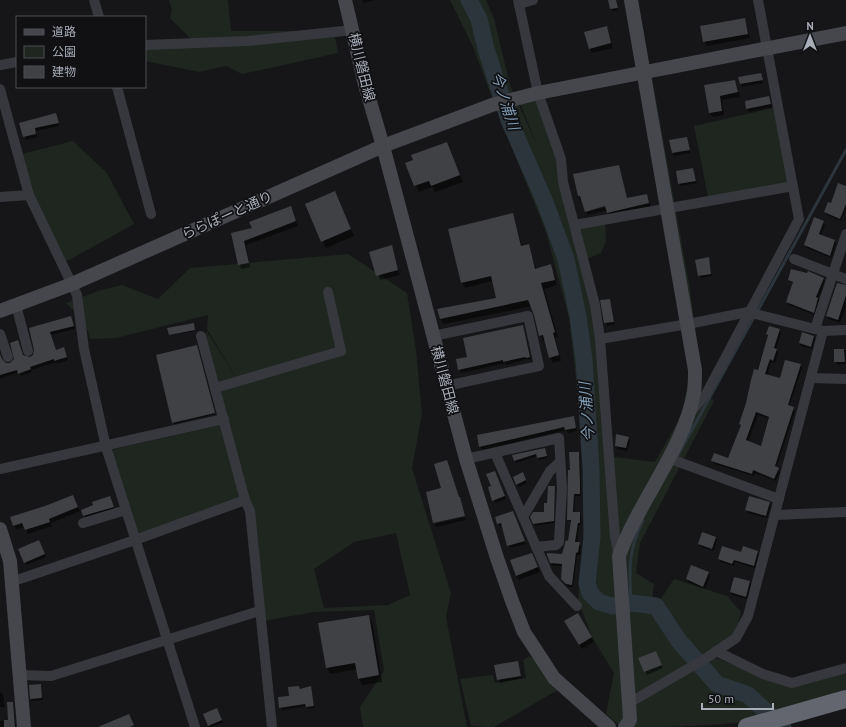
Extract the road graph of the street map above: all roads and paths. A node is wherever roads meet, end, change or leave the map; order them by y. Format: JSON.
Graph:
{"nodes":[{"id":1,"x":94,"y":0,"type":"edge"},
{"id":2,"x":345,"y":0,"type":"edge"},
{"id":3,"x":533,"y":0,"type":"edge"},
{"id":4,"x":631,"y":0,"type":"edge"},
{"id":5,"x":758,"y":0,"type":"edge"},
{"id":6,"x":519,"y":2,"type":"edge"},
{"id":7,"x":99,"y":16,"type":"edge"},
{"id":8,"x":353,"y":30,"type":"junction"},
{"id":9,"x":846,"y":33,"type":"edge"},
{"id":10,"x":146,"y":45,"type":"edge"},
{"id":11,"x":767,"y":49,"type":"junction"},
{"id":12,"x":16,"y":62,"type":"edge"},
{"id":13,"x":0,"y":65,"type":"edge"},
{"id":14,"x":643,"y":73,"type":"junction"},
{"id":15,"x":117,"y":88,"type":"edge"},
{"id":16,"x":0,"y":89,"type":"edge"},
{"id":17,"x":538,"y":93,"type":"junction"},
{"id":18,"x":383,"y":146,"type":"junction"},
{"id":19,"x":793,"y":186,"type":"junction"},
{"id":20,"x":29,"y":195,"type":"junction"},
{"id":21,"x":0,"y":197,"type":"edge"},
{"id":22,"x":668,"y":209,"type":"junction"},
{"id":23,"x":151,"y":214,"type":"dead end"},
{"id":24,"x":575,"y":225,"type":"junction"},
{"id":25,"x":846,"y":234,"type":"edge"},
{"id":26,"x":794,"y":259,"type":"dead end"},
{"id":27,"x":833,"y":274,"type":"junction"},
{"id":28,"x":846,"y":278,"type":"edge"},
{"id":29,"x":72,"y":284,"type":"junction"},
{"id":30,"x":328,"y":292,"type":"dead end"},
{"id":31,"x":16,"y":305,"type":"junction"},
{"id":32,"x":0,"y":310,"type":"edge"},
{"id":33,"x":748,"y":312,"type":"junction"},
{"id":34,"x":688,"y":324,"type":"junction"},
{"id":35,"x":819,"y":330,"type":"junction"},
{"id":36,"x":846,"y":330,"type":"edge"},
{"id":37,"x":0,"y":334,"type":"edge"},
{"id":38,"x":201,"y":336,"type":"dead end"},
{"id":39,"x":433,"y":336,"type":"junction"},
{"id":40,"x":600,"y":339,"type":"junction"},
{"id":41,"x":28,"y":351,"type":"dead end"},
{"id":42,"x":8,"y":357,"type":"dead end"},
{"id":43,"x":811,"y":378,"type":"junction"},
{"id":44,"x":846,"y":379,"type":"edge"},
{"id":45,"x":446,"y":386,"type":"junction"},
{"id":46,"x":215,"y":388,"type":"junction"},
{"id":47,"x":688,"y":416,"type":"junction"},
{"id":48,"x":224,"y":419,"type":"junction"},
{"id":49,"x":106,"y":447,"type":"junction"},
{"id":50,"x":495,"y":453,"type":"junction"},
{"id":51,"x":668,"y":458,"type":"junction"},
{"id":52,"x":466,"y":459,"type":"junction"},
{"id":53,"x":560,"y":462,"type":"junction"},
{"id":54,"x":0,"y":469,"type":"edge"},
{"id":55,"x":779,"y":499,"type":"junction"},
{"id":56,"x":246,"y":500,"type":"junction"},
{"id":57,"x":126,"y":510,"type":"junction"},
{"id":58,"x":846,"y":512,"type":"edge"},
{"id":59,"x":775,"y":515,"type":"junction"},
{"id":60,"x":523,"y":517,"type":"junction"},
{"id":61,"x":83,"y":523,"type":"dead end"},
{"id":62,"x":0,"y":529,"type":"edge"},
{"id":63,"x":135,"y":540,"type":"junction"},
{"id":64,"x":536,"y":547,"type":"junction"},
{"id":65,"x":618,"y":556,"type":"junction"},
{"id":66,"x":6,"y":583,"type":"edge"},
{"id":67,"x":577,"y":606,"type":"dead end"},
{"id":68,"x":259,"y":611,"type":"junction"},
{"id":69,"x":168,"y":641,"type":"junction"},
{"id":70,"x":712,"y":654,"type":"junction"},
{"id":71,"x":846,"y":668,"type":"edge"},
{"id":72,"x":20,"y":675,"type":"junction"},
{"id":73,"x":846,"y":700,"type":"edge"},
{"id":74,"x":629,"y":703,"type":"junction"},
{"id":75,"x":846,"y":712,"type":"edge"},
{"id":76,"x":806,"y":716,"type":"junction"},
{"id":77,"x":603,"y":726,"type":"edge"},
{"id":78,"x":24,"y":727,"type":"edge"},
{"id":79,"x":195,"y":727,"type":"edge"},
{"id":80,"x":272,"y":727,"type":"edge"},
{"id":81,"x":625,"y":727,"type":"edge"},
{"id":82,"x":747,"y":727,"type":"edge"},
{"id":83,"x":776,"y":727,"type":"edge"}],
"edges":[{"from":1,"to":7,"type":"street"},
{"from":2,"to":8,"type":"street","name":"横川磐田線"},
{"from":3,"to":6,"type":"street"},
{"from":4,"to":14,"type":"street"},
{"from":5,"to":11,"type":"street"},
{"from":6,"to":17,"type":"street"},
{"from":8,"to":10,"type":"street"},
{"from":8,"to":18,"type":"street","name":"横川磐田線"},
{"from":9,"to":11,"type":"street","name":"ららぽーと通り"},
{"from":11,"to":14,"type":"street","name":"ららぽーと通り"},
{"from":11,"to":19,"type":"street"},
{"from":12,"to":13,"type":"street"},
{"from":14,"to":17,"type":"street","name":"ららぽーと通り"},
{"from":14,"to":22,"type":"street"},
{"from":15,"to":23,"type":"street"},
{"from":16,"to":20,"type":"street"},
{"from":17,"to":18,"type":"street","name":"ららぽーと通り"},
{"from":17,"to":24,"type":"street"},
{"from":18,"to":29,"type":"street","name":"ららぽーと通り"},
{"from":18,"to":39,"type":"street","name":"横川磐田線"},
{"from":19,"to":22,"type":"street"},
{"from":19,"to":33,"type":"street"},
{"from":20,"to":21,"type":"street"},
{"from":20,"to":29,"type":"street"},
{"from":22,"to":24,"type":"street"},
{"from":22,"to":34,"type":"street"},
{"from":24,"to":40,"type":"street"},
{"from":25,"to":27,"type":"street"},
{"from":26,"to":27,"type":"street"},
{"from":27,"to":28,"type":"street"},
{"from":27,"to":35,"type":"street"},
{"from":29,"to":31,"type":"street","name":"ららぽーと通り"},
{"from":29,"to":49,"type":"street"},
{"from":30,"to":46,"type":"street"},
{"from":31,"to":32,"type":"street","name":"ららぽーと通り"},
{"from":31,"to":41,"type":"street"},
{"from":33,"to":34,"type":"street"},
{"from":33,"to":35,"type":"street"},
{"from":33,"to":47,"type":"street"},
{"from":34,"to":40,"type":"street"},
{"from":34,"to":47,"type":"street"},
{"from":35,"to":36,"type":"street"},
{"from":35,"to":43,"type":"street"},
{"from":37,"to":42,"type":"street"},
{"from":38,"to":46,"type":"street"},
{"from":39,"to":45,"type":"street","name":"横川磐田線"},
{"from":39,"to":45,"type":"street"},
{"from":40,"to":65,"type":"street"},
{"from":43,"to":44,"type":"street"},
{"from":43,"to":55,"type":"street"},
{"from":45,"to":52,"type":"street","name":"横川磐田線"},
{"from":46,"to":48,"type":"street"},
{"from":47,"to":51,"type":"street"},
{"from":48,"to":49,"type":"street"},
{"from":48,"to":56,"type":"street"},
{"from":49,"to":54,"type":"street"},
{"from":49,"to":57,"type":"street"},
{"from":50,"to":52,"type":"street"},
{"from":50,"to":53,"type":"street"},
{"from":50,"to":60,"type":"street"},
{"from":51,"to":55,"type":"street"},
{"from":51,"to":65,"type":"street"},
{"from":52,"to":77,"type":"street","name":"横川磐田線"},
{"from":53,"to":60,"type":"street"},
{"from":53,"to":64,"type":"street"},
{"from":55,"to":59,"type":"street"},
{"from":56,"to":63,"type":"street"},
{"from":56,"to":68,"type":"street"},
{"from":57,"to":61,"type":"street"},
{"from":57,"to":63,"type":"street"},
{"from":58,"to":59,"type":"street"},
{"from":59,"to":70,"type":"street"},
{"from":60,"to":64,"type":"street"},
{"from":62,"to":66,"type":"street"},
{"from":63,"to":66,"type":"street"},
{"from":63,"to":69,"type":"street"},
{"from":64,"to":67,"type":"street"},
{"from":65,"to":74,"type":"street"},
{"from":66,"to":72,"type":"street"},
{"from":68,"to":69,"type":"street"},
{"from":68,"to":80,"type":"street"},
{"from":69,"to":72,"type":"street"},
{"from":69,"to":79,"type":"street"},
{"from":70,"to":71,"type":"street"},
{"from":70,"to":74,"type":"street"},
{"from":72,"to":78,"type":"street"},
{"from":73,"to":76,"type":"highway"},
{"from":74,"to":81,"type":"street"},
{"from":75,"to":76,"type":"highway"},
{"from":76,"to":82,"type":"highway"},
{"from":76,"to":83,"type":"highway"}]}
